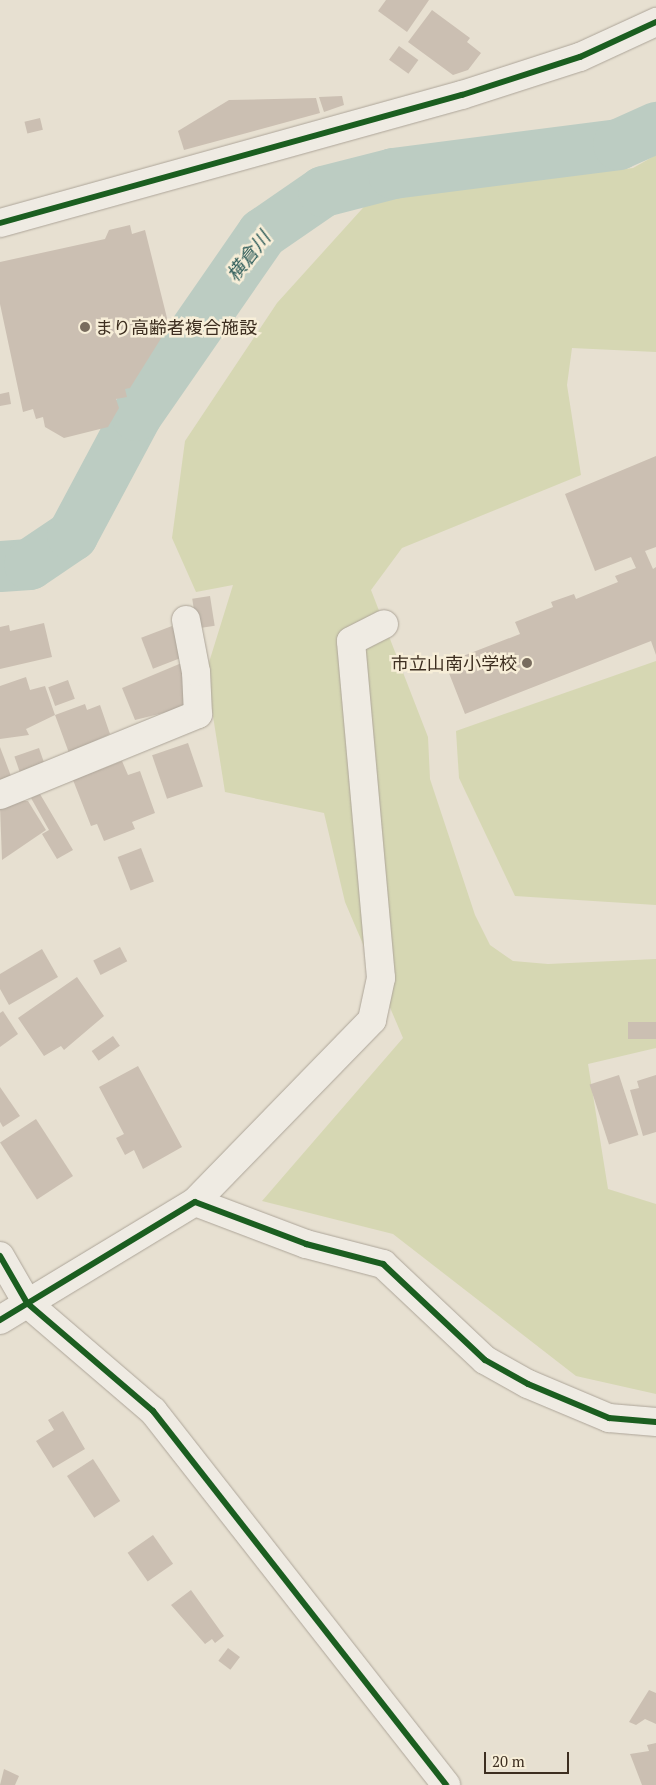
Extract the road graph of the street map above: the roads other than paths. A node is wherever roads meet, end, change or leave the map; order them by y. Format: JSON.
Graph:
{"nodes":[{"id":1,"x":656,"y":22,"type":"edge"},
{"id":2,"x":0,"y":223,"type":"edge"},
{"id":3,"x":186,"y":620,"type":"dead end"},
{"id":4,"x":384,"y":624,"type":"dead end"},
{"id":5,"x":0,"y":795,"type":"edge"},
{"id":6,"x":195,"y":1202,"type":"junction"},
{"id":7,"x":0,"y":1256,"type":"edge"},
{"id":8,"x":26,"y":1303,"type":"junction"},
{"id":9,"x":0,"y":1320,"type":"edge"},
{"id":10,"x":656,"y":1422,"type":"edge"},
{"id":11,"x":446,"y":1785,"type":"edge"}],
"edges":[{"from":1,"to":2,"type":"street"},
{"from":3,"to":5,"type":"street"},
{"from":4,"to":6,"type":"street"},
{"from":6,"to":8,"type":"street"},
{"from":6,"to":10,"type":"street"},
{"from":7,"to":8,"type":"street"},
{"from":8,"to":9,"type":"street"},
{"from":8,"to":11,"type":"street"}]}
